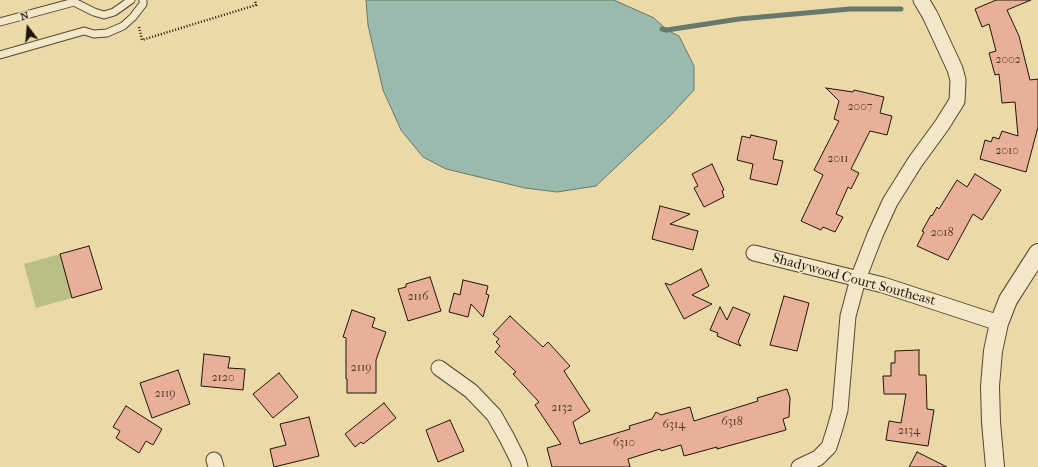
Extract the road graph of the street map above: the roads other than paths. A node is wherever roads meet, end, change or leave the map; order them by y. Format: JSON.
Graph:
{"nodes":[{"id":1,"x":131,"y":0,"type":"edge"},
{"id":2,"x":143,"y":0,"type":"edge"},
{"id":3,"x":921,"y":0,"type":"edge"},
{"id":4,"x":0,"y":22,"type":"edge"},
{"id":5,"x":0,"y":55,"type":"edge"},
{"id":6,"x":754,"y":253,"type":"dead end"},
{"id":7,"x":1038,"y":253,"type":"edge"},
{"id":8,"x":858,"y":279,"type":"junction"},
{"id":9,"x":999,"y":324,"type":"junction"},
{"id":10,"x":439,"y":368,"type":"dead end"},
{"id":11,"x":520,"y":467,"type":"edge"},
{"id":12,"x":799,"y":467,"type":"edge"},
{"id":13,"x":996,"y":467,"type":"edge"}],
"edges":[{"from":1,"to":4,"type":"lane"},
{"from":2,"to":5,"type":"lane"},
{"from":3,"to":8,"type":"street"},
{"from":6,"to":8,"type":"street","name":"Shadywood Court Southeast"},
{"from":7,"to":9,"type":"street"},
{"from":8,"to":9,"type":"street","name":"Shadywood Court Southeast"},
{"from":8,"to":12,"type":"street"},
{"from":9,"to":13,"type":"street"},
{"from":10,"to":11,"type":"street"}]}
